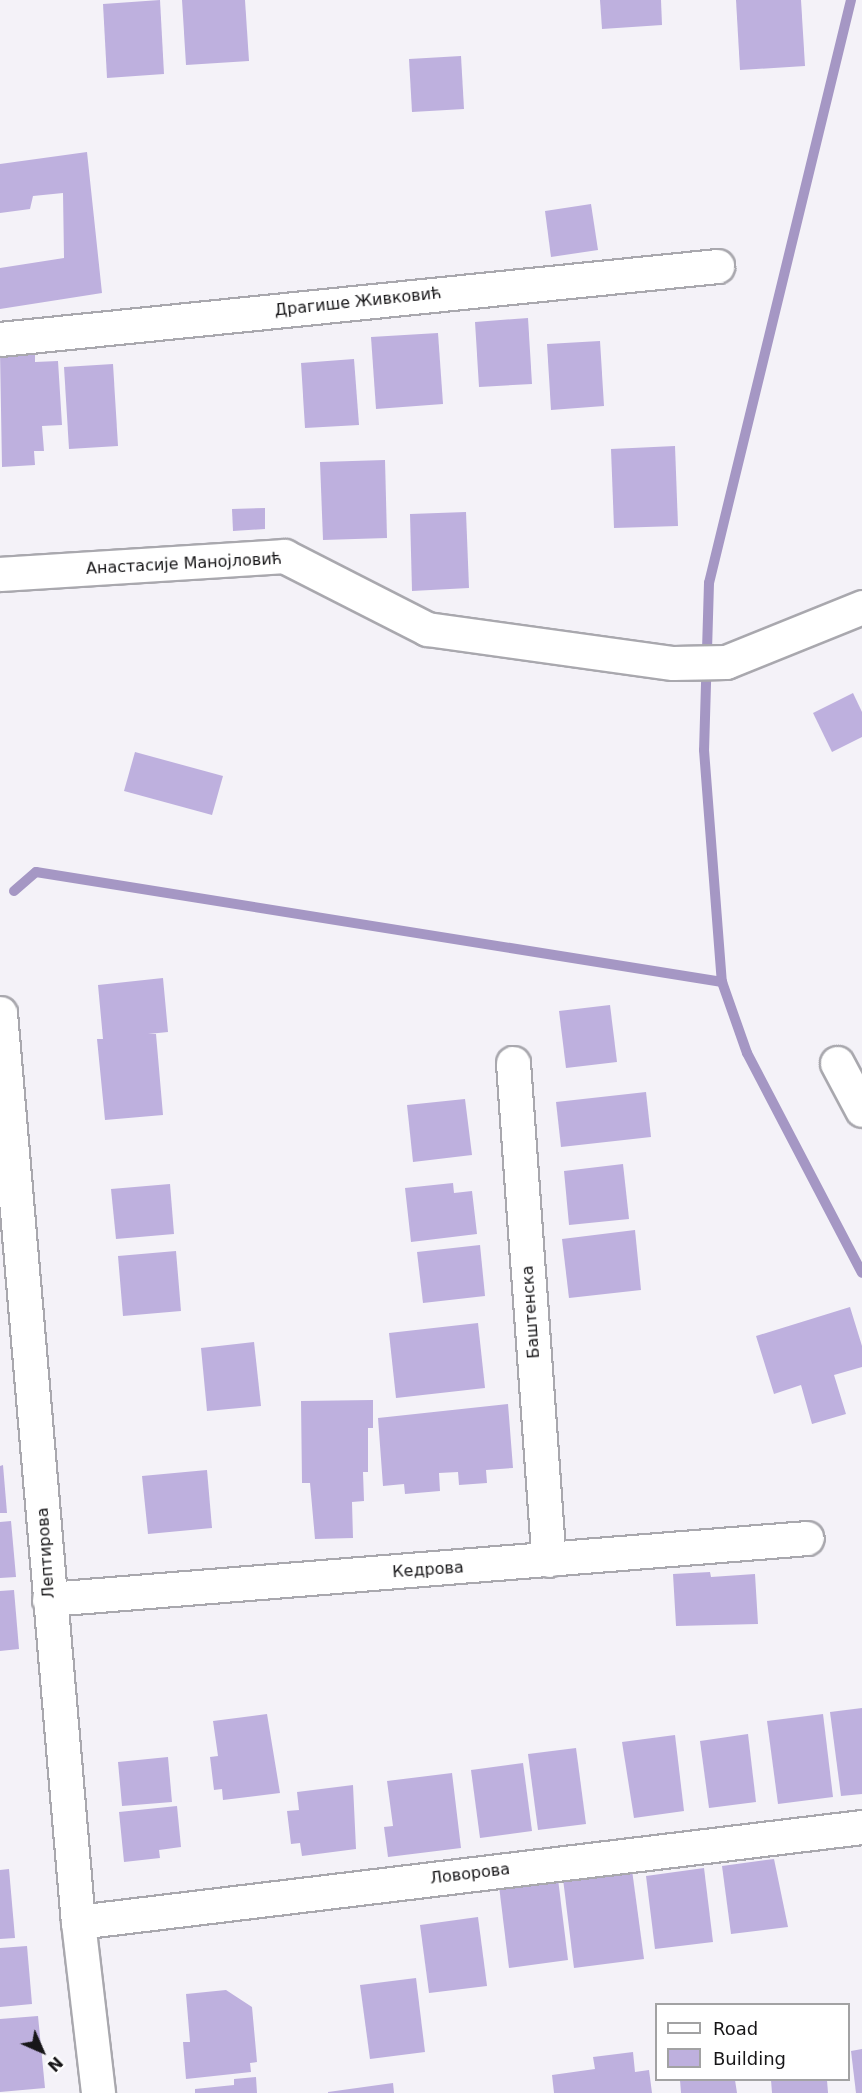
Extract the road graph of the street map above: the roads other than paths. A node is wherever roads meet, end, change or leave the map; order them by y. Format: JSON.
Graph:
{"nodes":[{"id":1,"x":717,"y":266,"type":"dead end"},
{"id":2,"x":0,"y":339,"type":"edge"},
{"id":3,"x":0,"y":573,"type":"edge"},
{"id":4,"x":862,"y":608,"type":"edge"},
{"id":5,"x":0,"y":1012,"type":"edge"},
{"id":6,"x":837,"y":1063,"type":"dead end"},
{"id":7,"x":513,"y":1064,"type":"dead end"},
{"id":8,"x":862,"y":1110,"type":"edge"},
{"id":9,"x":807,"y":1538,"type":"dead end"},
{"id":10,"x":549,"y":1560,"type":"junction"},
{"id":11,"x":49,"y":1599,"type":"junction"},
{"id":12,"x":862,"y":1827,"type":"edge"},
{"id":13,"x":78,"y":1922,"type":"junction"},
{"id":14,"x":98,"y":2093,"type":"edge"}],
"edges":[{"from":1,"to":2,"type":"street","name":"Драгише Живковић"},
{"from":3,"to":4,"type":"street","name":"Анастасије Манојловић"},
{"from":5,"to":11,"type":"street","name":"Лептирова"},
{"from":6,"to":8,"type":"street"},
{"from":7,"to":10,"type":"street","name":"Баштенска"},
{"from":9,"to":10,"type":"street","name":"Кедрова"},
{"from":10,"to":11,"type":"street","name":"Кедрова"},
{"from":11,"to":13,"type":"street","name":"Лептирова"},
{"from":12,"to":13,"type":"street","name":"Ловорова"},
{"from":13,"to":14,"type":"street","name":"Лептирова"}]}
